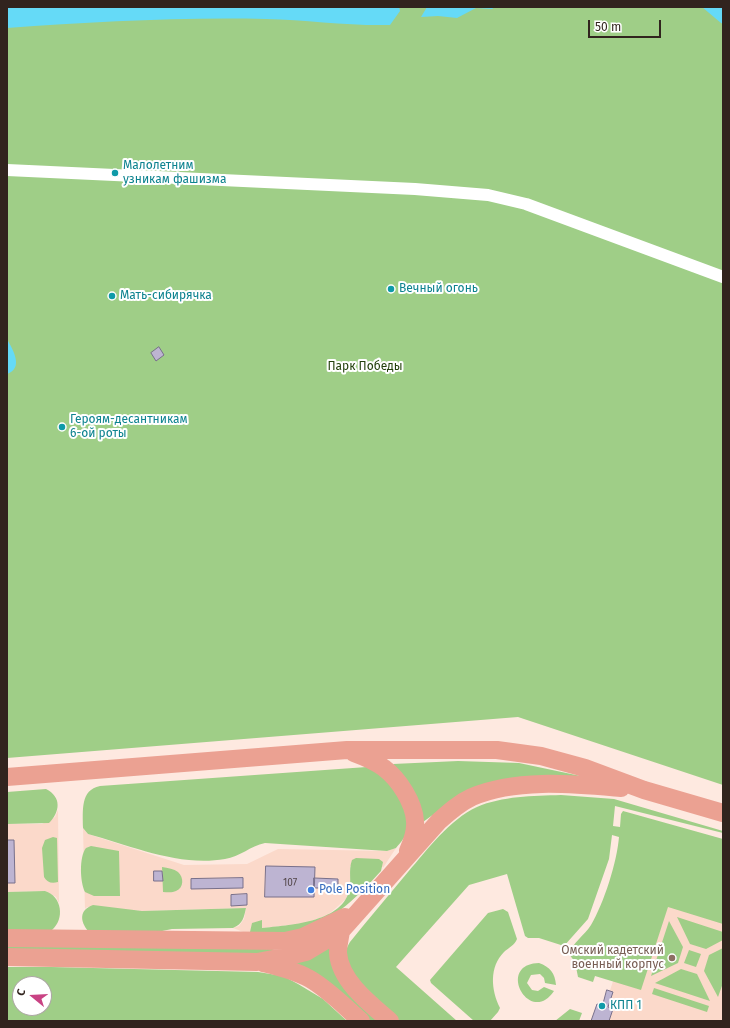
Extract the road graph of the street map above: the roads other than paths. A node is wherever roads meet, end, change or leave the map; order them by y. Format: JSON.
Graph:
{"nodes":[{"id":1,"x":7,"y":170,"type":"edge"},
{"id":2,"x":723,"y":277,"type":"edge"},
{"id":3,"x":347,"y":750,"type":"junction"},
{"id":4,"x":7,"y":776,"type":"edge"},
{"id":5,"x":644,"y":790,"type":"junction"},
{"id":6,"x":723,"y":813,"type":"edge"},
{"id":7,"x":406,"y":857,"type":"junction"},
{"id":8,"x":357,"y":911,"type":"junction"},
{"id":9,"x":341,"y":931,"type":"junction"},
{"id":10,"x":7,"y":938,"type":"edge"},
{"id":11,"x":7,"y":957,"type":"edge"},
{"id":12,"x":257,"y":962,"type":"junction"},
{"id":13,"x":361,"y":1021,"type":"edge"},
{"id":14,"x":390,"y":1021,"type":"edge"}],
"edges":[{"from":1,"to":2,"type":"street"},
{"from":3,"to":4,"type":"main road"},
{"from":3,"to":5,"type":"main road"},
{"from":3,"to":7,"type":"main road"},
{"from":5,"to":6,"type":"main road"},
{"from":5,"to":7,"type":"main road"},
{"from":7,"to":8,"type":"main road"},
{"from":8,"to":9,"type":"main road"},
{"from":8,"to":10,"type":"main road"},
{"from":9,"to":12,"type":"main road"},
{"from":9,"to":14,"type":"main road"},
{"from":11,"to":12,"type":"main road"},
{"from":12,"to":13,"type":"main road"}]}
